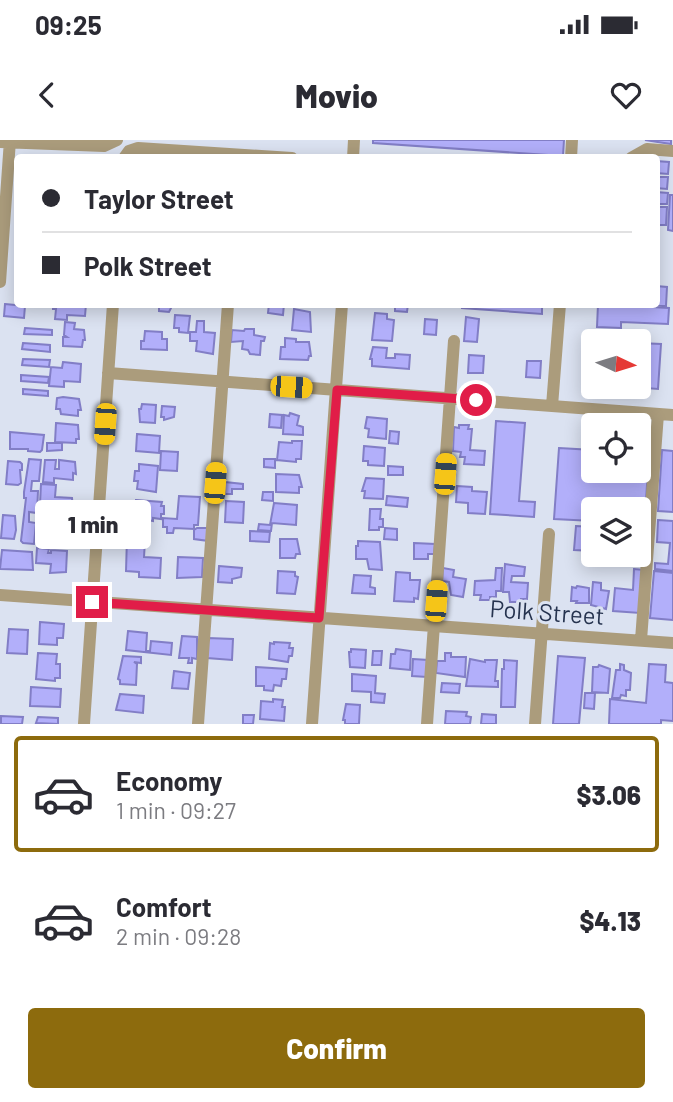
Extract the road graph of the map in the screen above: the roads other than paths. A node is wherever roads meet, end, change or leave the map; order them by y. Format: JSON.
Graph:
{"nodes":[{"id":1,"x":117,"y":140,"type":"edge"},
{"id":2,"x":7,"y":141,"type":"edge"},
{"id":3,"x":673,"y":151,"type":"edge"},
{"id":4,"x":127,"y":154,"type":"edge"},
{"id":5,"x":213,"y":154,"type":"edge"},
{"id":6,"x":638,"y":154,"type":"edge"},
{"id":7,"x":0,"y":282,"type":"edge"},
{"id":8,"x":113,"y":308,"type":"edge"},
{"id":9,"x":228,"y":308,"type":"edge"},
{"id":10,"x":342,"y":308,"type":"edge"},
{"id":11,"x":559,"y":308,"type":"edge"},
{"id":12,"x":454,"y":341,"type":"dead end"},
{"id":13,"x":108,"y":373,"type":"junction"},
{"id":14,"x":222,"y":381,"type":"junction"},
{"id":15,"x":337,"y":390,"type":"junction"},
{"id":16,"x":450,"y":399,"type":"junction"},
{"id":17,"x":552,"y":406,"type":"junction"},
{"id":18,"x":658,"y":414,"type":"junction"},
{"id":19,"x":673,"y":415,"type":"edge"},
{"id":20,"x":549,"y":534,"type":"dead end"},
{"id":21,"x":0,"y":596,"type":"edge"},
{"id":22,"x":92,"y":602,"type":"junction"},
{"id":23,"x":206,"y":610,"type":"junction"},
{"id":24,"x":319,"y":618,"type":"junction"},
{"id":25,"x":434,"y":626,"type":"junction"},
{"id":26,"x":542,"y":633,"type":"junction"},
{"id":27,"x":641,"y":640,"type":"junction"},
{"id":28,"x":673,"y":643,"type":"edge"},
{"id":29,"x":84,"y":724,"type":"edge"},
{"id":30,"x":198,"y":724,"type":"edge"},
{"id":31,"x":312,"y":724,"type":"edge"},
{"id":32,"x":426,"y":724,"type":"edge"},
{"id":33,"x":535,"y":724,"type":"edge"}],
"edges":[{"from":1,"to":2,"type":"street"},
{"from":2,"to":7,"type":"street"},
{"from":3,"to":6,"type":"street"},
{"from":4,"to":5,"type":"street"},
{"from":8,"to":13,"type":"street"},
{"from":9,"to":14,"type":"street"},
{"from":10,"to":15,"type":"street"},
{"from":11,"to":17,"type":"street"},
{"from":12,"to":16,"type":"street"},
{"from":13,"to":14,"type":"street"},
{"from":13,"to":22,"type":"street"},
{"from":14,"to":15,"type":"street"},
{"from":14,"to":23,"type":"street"},
{"from":15,"to":16,"type":"street"},
{"from":15,"to":24,"type":"street"},
{"from":16,"to":17,"type":"street"},
{"from":16,"to":25,"type":"street"},
{"from":17,"to":18,"type":"street"},
{"from":18,"to":19,"type":"street"},
{"from":18,"to":27,"type":"street"},
{"from":20,"to":26,"type":"street"},
{"from":21,"to":22,"type":"street","name":"Polk Street"},
{"from":22,"to":23,"type":"street","name":"Polk Street"},
{"from":22,"to":29,"type":"street"},
{"from":23,"to":24,"type":"street","name":"Polk Street"},
{"from":23,"to":30,"type":"street"},
{"from":24,"to":25,"type":"street","name":"Polk Street"},
{"from":24,"to":31,"type":"street"},
{"from":25,"to":26,"type":"street","name":"Polk Street"},
{"from":25,"to":32,"type":"street"},
{"from":26,"to":27,"type":"street","name":"Polk Street"},
{"from":26,"to":33,"type":"street"},
{"from":27,"to":28,"type":"street","name":"Polk Street"}]}
